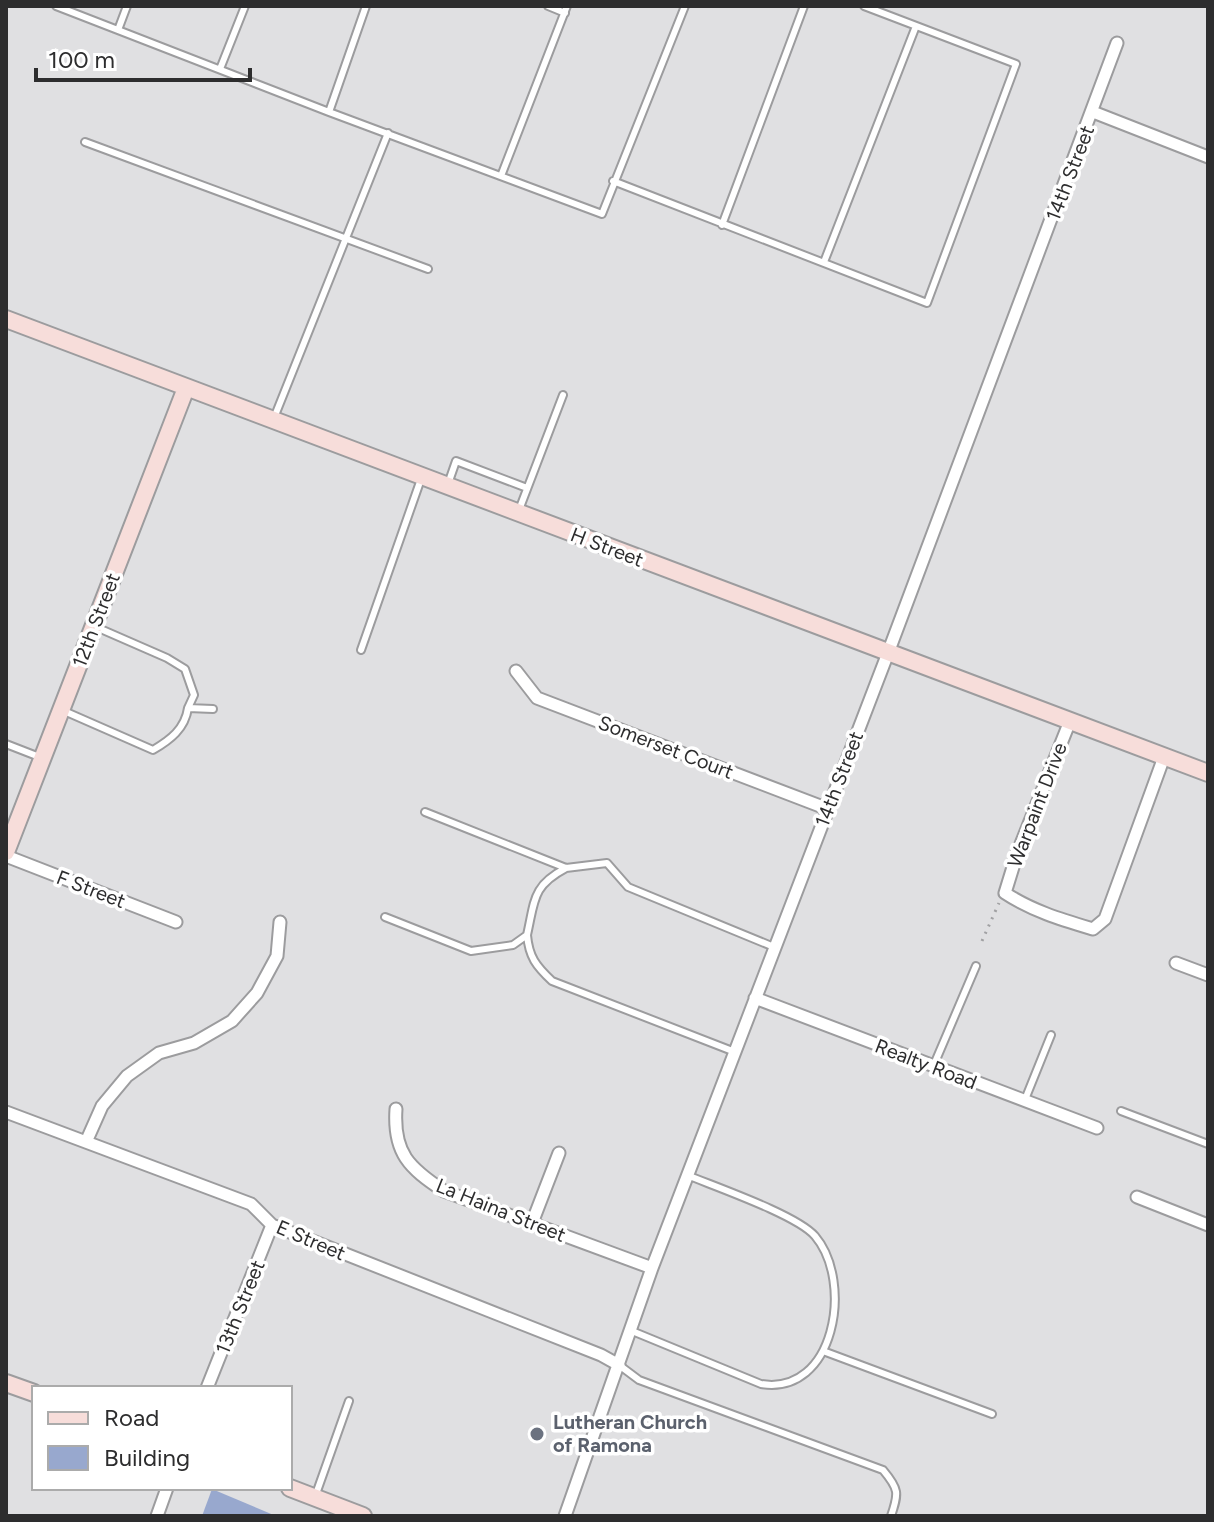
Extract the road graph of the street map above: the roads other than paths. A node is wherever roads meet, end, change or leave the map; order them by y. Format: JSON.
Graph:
{"nodes":[{"id":1,"x":56,"y":6,"type":"edge"},
{"id":2,"x":127,"y":6,"type":"edge"},
{"id":3,"x":245,"y":6,"type":"edge"},
{"id":4,"x":366,"y":6,"type":"edge"},
{"id":5,"x":548,"y":6,"type":"edge"},
{"id":6,"x":685,"y":6,"type":"edge"},
{"id":7,"x":804,"y":6,"type":"edge"},
{"id":8,"x":864,"y":6,"type":"edge"},
{"id":9,"x":566,"y":9,"type":"edge"},
{"id":10,"x":916,"y":26,"type":"junction"},
{"id":11,"x":118,"y":30,"type":"junction"},
{"id":12,"x":1117,"y":43,"type":"dead end"},
{"id":13,"x":220,"y":69,"type":"junction"},
{"id":14,"x":329,"y":112,"type":"junction"},
{"id":15,"x":1093,"y":112,"type":"junction"},
{"id":16,"x":388,"y":133,"type":"junction"},
{"id":17,"x":85,"y":142,"type":"dead end"},
{"id":18,"x":1208,"y":157,"type":"edge"},
{"id":19,"x":501,"y":176,"type":"junction"},
{"id":20,"x":613,"y":181,"type":"junction"},
{"id":21,"x":722,"y":225,"type":"junction"},
{"id":22,"x":346,"y":239,"type":"junction"},
{"id":23,"x":824,"y":262,"type":"junction"},
{"id":24,"x":428,"y":269,"type":"dead end"},
{"id":25,"x":6,"y":319,"type":"edge"},
{"id":26,"x":186,"y":388,"type":"junction"},
{"id":27,"x":563,"y":395,"type":"dead end"},
{"id":28,"x":273,"y":421,"type":"junction"},
{"id":29,"x":422,"y":477,"type":"junction"},
{"id":30,"x":447,"y":487,"type":"junction"},
{"id":31,"x":527,"y":488,"type":"junction"},
{"id":32,"x":518,"y":513,"type":"junction"},
{"id":33,"x":93,"y":626,"type":"junction"},
{"id":34,"x":361,"y":650,"type":"dead end"},
{"id":35,"x":888,"y":653,"type":"junction"},
{"id":36,"x":516,"y":671,"type":"dead end"},
{"id":37,"x":188,"y":708,"type":"junction"},
{"id":38,"x":213,"y":709,"type":"dead end"},
{"id":39,"x":61,"y":710,"type":"junction"},
{"id":40,"x":1070,"y":721,"type":"junction"},
{"id":41,"x":6,"y":744,"type":"edge"},
{"id":42,"x":1164,"y":757,"type":"junction"},
{"id":43,"x":42,"y":758,"type":"junction"},
{"id":44,"x":1208,"y":773,"type":"edge"},
{"id":45,"x":828,"y":809,"type":"junction"},
{"id":46,"x":425,"y":812,"type":"dead end"},
{"id":47,"x":6,"y":854,"type":"edge"},
{"id":48,"x":566,"y":868,"type":"junction"},
{"id":49,"x":385,"y":917,"type":"dead end"},
{"id":50,"x":176,"y":922,"type":"dead end"},
{"id":51,"x":280,"y":922,"type":"dead end"},
{"id":52,"x":527,"y":935,"type":"junction"},
{"id":53,"x":774,"y":947,"type":"junction"},
{"id":54,"x":1176,"y":963,"type":"dead end"},
{"id":55,"x":976,"y":966,"type":"dead end"},
{"id":56,"x":1208,"y":975,"type":"edge"},
{"id":57,"x":755,"y":998,"type":"junction"},
{"id":58,"x":1051,"y":1035,"type":"dead end"},
{"id":59,"x":735,"y":1052,"type":"junction"},
{"id":60,"x":933,"y":1067,"type":"junction"},
{"id":61,"x":1024,"y":1102,"type":"junction"},
{"id":62,"x":396,"y":1109,"type":"dead end"},
{"id":63,"x":1121,"y":1111,"type":"dead end"},
{"id":64,"x":6,"y":1112,"type":"edge"},
{"id":65,"x":1097,"y":1128,"type":"dead end"},
{"id":66,"x":86,"y":1142,"type":"junction"},
{"id":67,"x":1208,"y":1144,"type":"edge"},
{"id":68,"x":559,"y":1153,"type":"dead end"},
{"id":69,"x":687,"y":1175,"type":"junction"},
{"id":70,"x":1137,"y":1197,"type":"dead end"},
{"id":71,"x":532,"y":1223,"type":"junction"},
{"id":72,"x":272,"y":1225,"type":"junction"},
{"id":73,"x":1208,"y":1225,"type":"edge"},
{"id":74,"x":652,"y":1268,"type":"junction"},
{"id":75,"x":632,"y":1331,"type":"junction"},
{"id":76,"x":823,"y":1351,"type":"junction"},
{"id":77,"x":619,"y":1365,"type":"junction"},
{"id":78,"x":6,"y":1383,"type":"edge"},
{"id":79,"x":208,"y":1386,"type":"edge"},
{"id":80,"x":32,"y":1392,"type":"edge"},
{"id":81,"x":349,"y":1401,"type":"dead end"},
{"id":82,"x":992,"y":1414,"type":"dead end"},
{"id":83,"x":292,"y":1489,"type":"edge"},
{"id":84,"x":166,"y":1490,"type":"edge"},
{"id":85,"x":315,"y":1498,"type":"junction"},
{"id":86,"x":157,"y":1516,"type":"edge"},
{"id":87,"x":363,"y":1516,"type":"edge"},
{"id":88,"x":565,"y":1516,"type":"edge"},
{"id":89,"x":891,"y":1516,"type":"edge"}],
"edges":[{"from":1,"to":11,"type":"lane"},
{"from":2,"to":11,"type":"lane"},
{"from":3,"to":13,"type":"lane"},
{"from":4,"to":14,"type":"lane"},
{"from":5,"to":9,"type":"lane"},
{"from":6,"to":20,"type":"lane"},
{"from":7,"to":21,"type":"lane"},
{"from":8,"to":10,"type":"lane"},
{"from":9,"to":19,"type":"lane"},
{"from":10,"to":23,"type":"lane"},
{"from":10,"to":23,"type":"lane"},
{"from":11,"to":13,"type":"lane"},
{"from":12,"to":15,"type":"street","name":"14th Street"},
{"from":13,"to":14,"type":"lane"},
{"from":14,"to":16,"type":"lane"},
{"from":15,"to":18,"type":"street"},
{"from":15,"to":35,"type":"street","name":"14th Street"},
{"from":16,"to":19,"type":"lane"},
{"from":16,"to":22,"type":"lane"},
{"from":17,"to":22,"type":"lane"},
{"from":19,"to":20,"type":"lane"},
{"from":20,"to":21,"type":"lane"},
{"from":21,"to":23,"type":"lane"},
{"from":22,"to":24,"type":"lane"},
{"from":22,"to":28,"type":"lane"},
{"from":25,"to":26,"type":"street","name":"H Street"},
{"from":26,"to":28,"type":"street","name":"H Street"},
{"from":26,"to":33,"type":"street","name":"12th Street"},
{"from":27,"to":31,"type":"lane"},
{"from":28,"to":29,"type":"street","name":"H Street"},
{"from":29,"to":30,"type":"street","name":"H Street"},
{"from":29,"to":34,"type":"lane"},
{"from":30,"to":31,"type":"lane"},
{"from":30,"to":32,"type":"street","name":"H Street"},
{"from":31,"to":32,"type":"lane"},
{"from":32,"to":35,"type":"street","name":"H Street"},
{"from":33,"to":37,"type":"lane"},
{"from":33,"to":39,"type":"street","name":"12th Street"},
{"from":35,"to":40,"type":"street","name":"H Street"},
{"from":35,"to":45,"type":"street","name":"14th Street"},
{"from":36,"to":45,"type":"street","name":"Somerset Court"},
{"from":37,"to":38,"type":"lane"},
{"from":37,"to":39,"type":"lane"},
{"from":39,"to":43,"type":"street","name":"12th Street"},
{"from":40,"to":42,"type":"street","name":"H Street"},
{"from":40,"to":42,"type":"street","name":"Warpaint Drive"},
{"from":41,"to":43,"type":"lane"},
{"from":42,"to":44,"type":"street","name":"H Street"},
{"from":43,"to":47,"type":"street","name":"12th Street"},
{"from":45,"to":53,"type":"street","name":"14th Street"},
{"from":46,"to":48,"type":"lane"},
{"from":47,"to":50,"type":"street","name":"F Street"},
{"from":48,"to":52,"type":"lane"},
{"from":48,"to":53,"type":"lane"},
{"from":49,"to":52,"type":"lane"},
{"from":51,"to":66,"type":"street"},
{"from":52,"to":59,"type":"lane"},
{"from":53,"to":57,"type":"street","name":"14th Street"},
{"from":54,"to":56,"type":"street"},
{"from":55,"to":60,"type":"lane"},
{"from":57,"to":59,"type":"street","name":"14th Street"},
{"from":57,"to":60,"type":"street","name":"Realty Road"},
{"from":58,"to":61,"type":"lane"},
{"from":59,"to":69,"type":"street","name":"14th Street"},
{"from":60,"to":61,"type":"street","name":"Realty Road"},
{"from":61,"to":65,"type":"street","name":"Realty Road"},
{"from":62,"to":71,"type":"street","name":"La Haina Street"},
{"from":63,"to":67,"type":"lane"},
{"from":64,"to":66,"type":"street","name":"E Street"},
{"from":66,"to":72,"type":"street","name":"E Street"},
{"from":68,"to":71,"type":"street"},
{"from":69,"to":74,"type":"street","name":"14th Street"},
{"from":69,"to":76,"type":"lane"},
{"from":70,"to":73,"type":"street"},
{"from":71,"to":74,"type":"street","name":"La Haina Street"},
{"from":72,"to":77,"type":"street","name":"E Street"},
{"from":72,"to":79,"type":"street","name":"13th Street"},
{"from":74,"to":75,"type":"street","name":"14th Street"},
{"from":75,"to":76,"type":"lane"},
{"from":75,"to":77,"type":"street","name":"14th Street"},
{"from":76,"to":82,"type":"lane"},
{"from":77,"to":88,"type":"street","name":"14th Street"},
{"from":77,"to":89,"type":"lane"},
{"from":78,"to":80,"type":"street"},
{"from":81,"to":85,"type":"lane"},
{"from":83,"to":85,"type":"street"},
{"from":84,"to":86,"type":"street"},
{"from":85,"to":87,"type":"street"}]}
